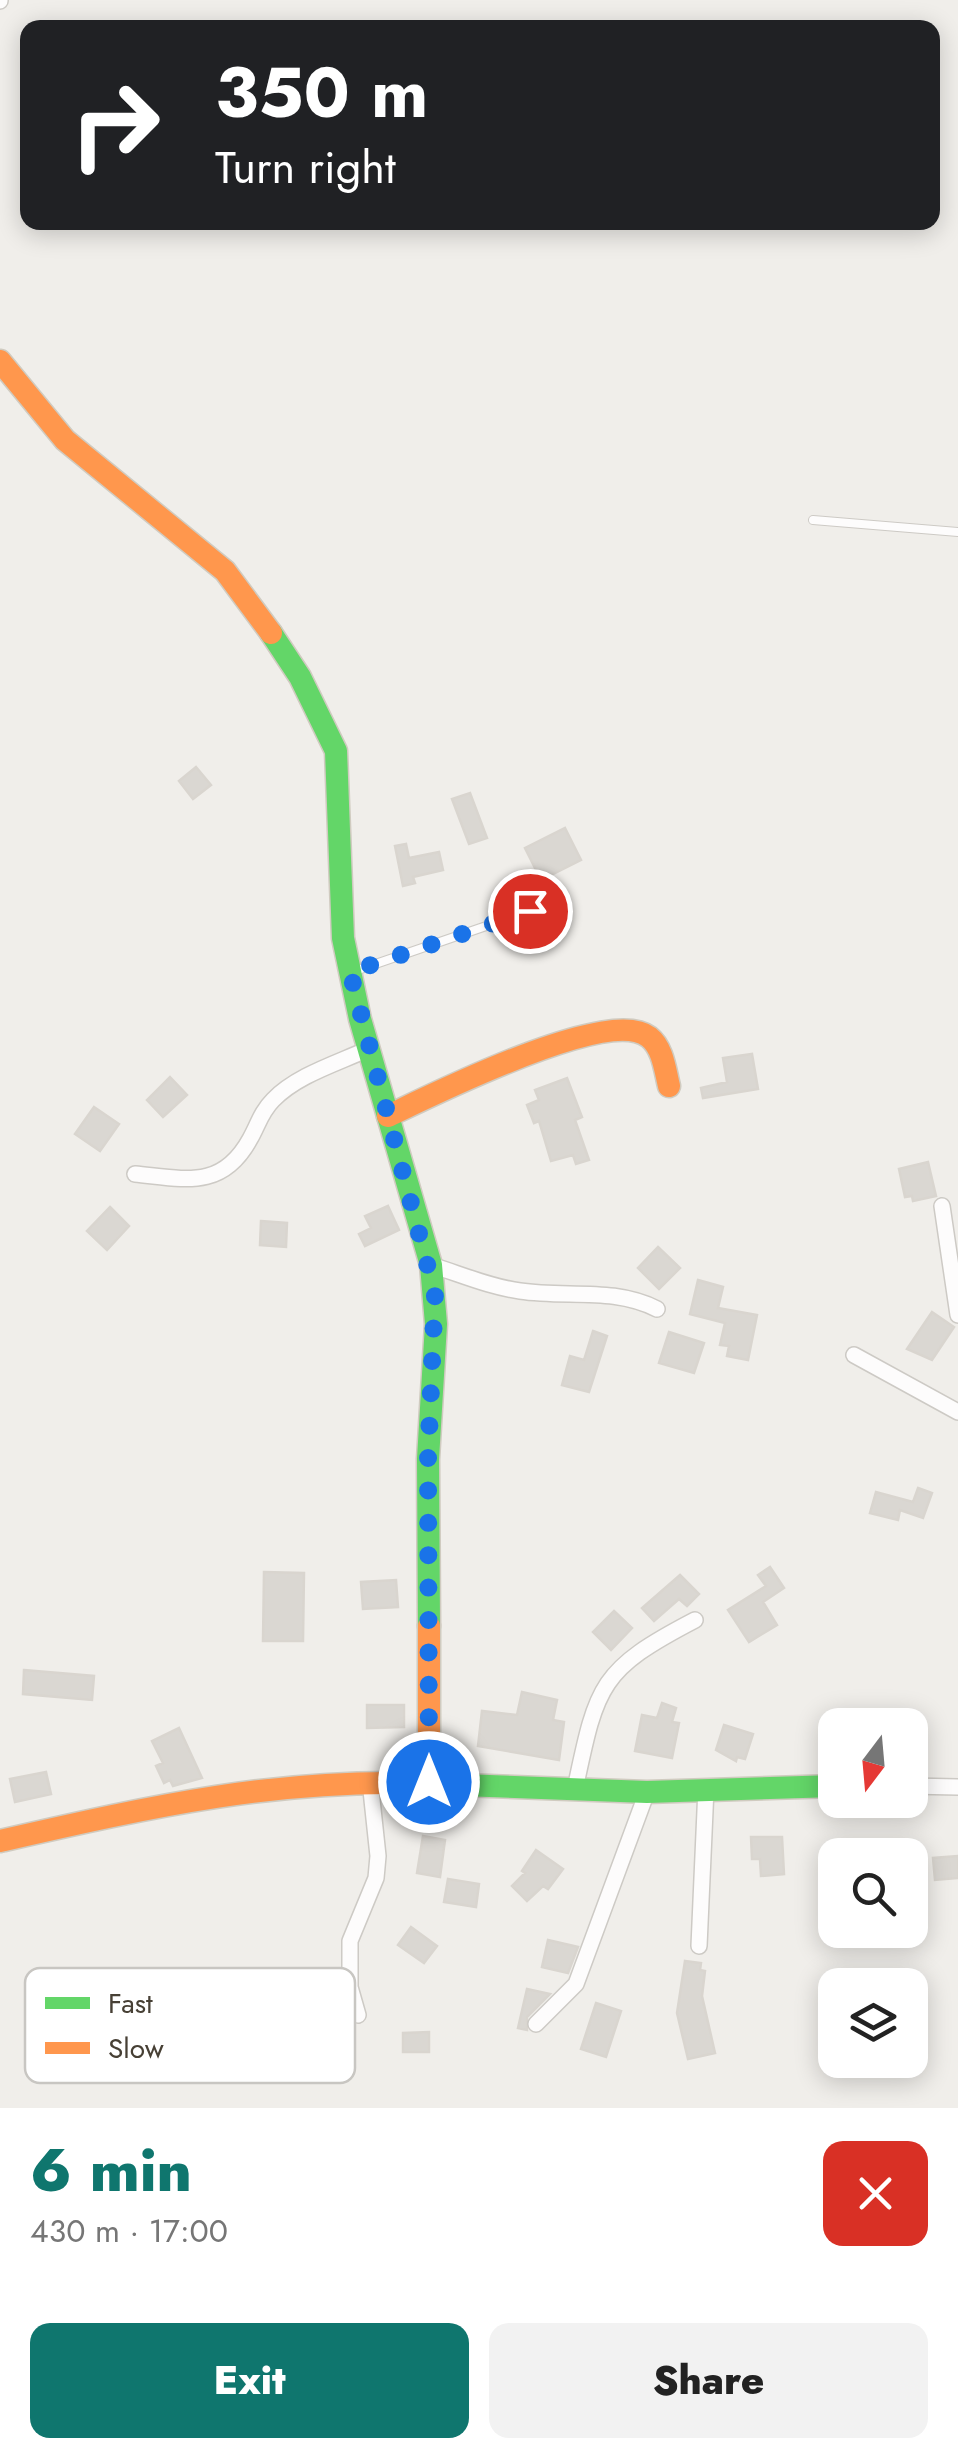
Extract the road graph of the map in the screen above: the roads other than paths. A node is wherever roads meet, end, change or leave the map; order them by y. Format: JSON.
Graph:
{"nodes":[{"id":1,"x":0,"y":361,"type":"edge"},
{"id":2,"x":813,"y":520,"type":"dead end"},
{"id":3,"x":958,"y":532,"type":"edge"},
{"id":4,"x":530,"y":911,"type":"dead end"},
{"id":5,"x":350,"y":972,"type":"junction"},
{"id":6,"x":368,"y":1048,"type":"junction"},
{"id":7,"x":669,"y":1086,"type":"dead end"},
{"id":8,"x":388,"y":1116,"type":"junction"},
{"id":9,"x":135,"y":1174,"type":"dead end"},
{"id":10,"x":942,"y":1206,"type":"dead end"},
{"id":11,"x":430,"y":1265,"type":"junction"},
{"id":12,"x":657,"y":1309,"type":"dead end"},
{"id":13,"x":958,"y":1315,"type":"edge"},
{"id":14,"x":854,"y":1355,"type":"dead end"},
{"id":15,"x":958,"y":1412,"type":"edge"},
{"id":16,"x":696,"y":1620,"type":"dead end"},
{"id":17,"x":370,"y":1781,"type":"junction"},
{"id":18,"x":429,"y":1782,"type":"junction"},
{"id":19,"x":818,"y":1786,"type":"edge"},
{"id":20,"x":928,"y":1786,"type":"edge"},
{"id":21,"x":958,"y":1787,"type":"edge"},
{"id":22,"x":706,"y":1788,"type":"junction"},
{"id":23,"x":575,"y":1789,"type":"junction"},
{"id":24,"x":647,"y":1792,"type":"junction"},
{"id":25,"x":0,"y":1842,"type":"edge"},
{"id":26,"x":699,"y":1946,"type":"dead end"},
{"id":27,"x":350,"y":1968,"type":"edge"},
{"id":28,"x":355,"y":2004,"type":"edge"},
{"id":29,"x":358,"y":2015,"type":"dead end"},
{"id":30,"x":536,"y":2024,"type":"dead end"}],
"edges":[{"from":1,"to":5,"type":"street"},
{"from":2,"to":3,"type":"lane"},
{"from":4,"to":5,"type":"lane"},
{"from":5,"to":6,"type":"street"},
{"from":6,"to":8,"type":"street"},
{"from":6,"to":9,"type":"street"},
{"from":7,"to":8,"type":"street"},
{"from":8,"to":11,"type":"street"},
{"from":10,"to":13,"type":"street"},
{"from":11,"to":12,"type":"street"},
{"from":11,"to":18,"type":"street"},
{"from":14,"to":15,"type":"street"},
{"from":16,"to":23,"type":"street"},
{"from":17,"to":18,"type":"street"},
{"from":17,"to":25,"type":"street"},
{"from":17,"to":27,"type":"street"},
{"from":18,"to":23,"type":"street"},
{"from":19,"to":22,"type":"street"},
{"from":20,"to":21,"type":"street"},
{"from":22,"to":24,"type":"street"},
{"from":22,"to":26,"type":"street"},
{"from":23,"to":24,"type":"street"},
{"from":24,"to":30,"type":"street"},
{"from":28,"to":29,"type":"street"}]}
